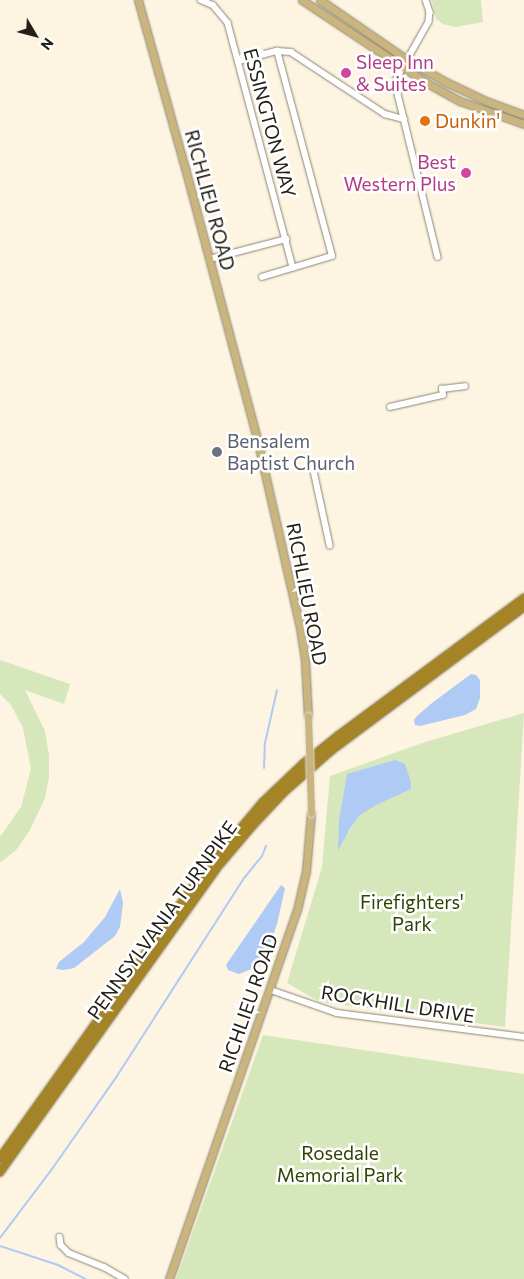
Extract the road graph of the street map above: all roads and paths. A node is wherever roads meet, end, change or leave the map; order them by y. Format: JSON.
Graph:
{"nodes":[{"id":1,"x":138,"y":0,"type":"edge"},
{"id":2,"x":201,"y":0,"type":"edge"},
{"id":3,"x":302,"y":0,"type":"edge"},
{"id":4,"x":320,"y":0,"type":"edge"},
{"id":5,"x":426,"y":0,"type":"edge"},
{"id":6,"x":277,"y":51,"type":"junction"},
{"id":7,"x":407,"y":59,"type":"junction"},
{"id":8,"x":239,"y":60,"type":"junction"},
{"id":9,"x":402,"y":67,"type":"junction"},
{"id":10,"x":524,"y":114,"type":"edge"},
{"id":11,"x":404,"y":119,"type":"junction"},
{"id":12,"x":524,"y":124,"type":"edge"},
{"id":13,"x":286,"y":239,"type":"junction"},
{"id":14,"x":438,"y":257,"type":"dead end"},
{"id":15,"x":210,"y":260,"type":"junction"},
{"id":16,"x":293,"y":267,"type":"junction"},
{"id":17,"x":262,"y":277,"type":"dead end"},
{"id":18,"x":466,"y":386,"type":"dead end"},
{"id":19,"x":390,"y":407,"type":"dead end"},
{"id":20,"x":314,"y":471,"type":"dead end"},
{"id":21,"x":330,"y":545,"type":"dead end"},
{"id":22,"x":524,"y":598,"type":"edge"},
{"id":23,"x":524,"y":607,"type":"edge"},
{"id":24,"x":271,"y":990,"type":"junction"},
{"id":25,"x":524,"y":1037,"type":"edge"},
{"id":26,"x":0,"y":1158,"type":"edge"},
{"id":27,"x":0,"y":1172,"type":"edge"},
{"id":28,"x":60,"y":1237,"type":"dead end"},
{"id":29,"x":125,"y":1279,"type":"edge"},
{"id":30,"x":169,"y":1279,"type":"edge"}],
"edges":[{"from":1,"to":15,"type":"main road","name":"RICHLIEU ROAD"},
{"from":2,"to":8,"type":"street","name":"ESSINGTON WAY"},
{"from":3,"to":9,"type":"main road"},
{"from":4,"to":7,"type":"main road"},
{"from":5,"to":7,"type":"street"},
{"from":6,"to":8,"type":"street"},
{"from":6,"to":11,"type":"street"},
{"from":6,"to":16,"type":"street"},
{"from":7,"to":9,"type":"street"},
{"from":7,"to":10,"type":"main road"},
{"from":8,"to":13,"type":"street","name":"ESSINGTON WAY"},
{"from":9,"to":11,"type":"street"},
{"from":9,"to":12,"type":"main road"},
{"from":11,"to":14,"type":"street"},
{"from":13,"to":15,"type":"street"},
{"from":13,"to":16,"type":"street","name":"ESSINGTON WAY"},
{"from":15,"to":24,"type":"main road","name":"RICHLIEU ROAD","bridge":true},
{"from":16,"to":17,"type":"street"},
{"from":18,"to":19,"type":"street"},
{"from":20,"to":21,"type":"street"},
{"from":22,"to":26,"type":"highway","name":"PENNSYLVANIA TURNPIKE"},
{"from":23,"to":27,"type":"highway","name":"PENNSYLVANIA TURNPIKE"},
{"from":24,"to":25,"type":"street","name":"ROCKHILL DRIVE"},
{"from":24,"to":30,"type":"main road","name":"RICHLIEU ROAD"},
{"from":28,"to":29,"type":"street"}]}
